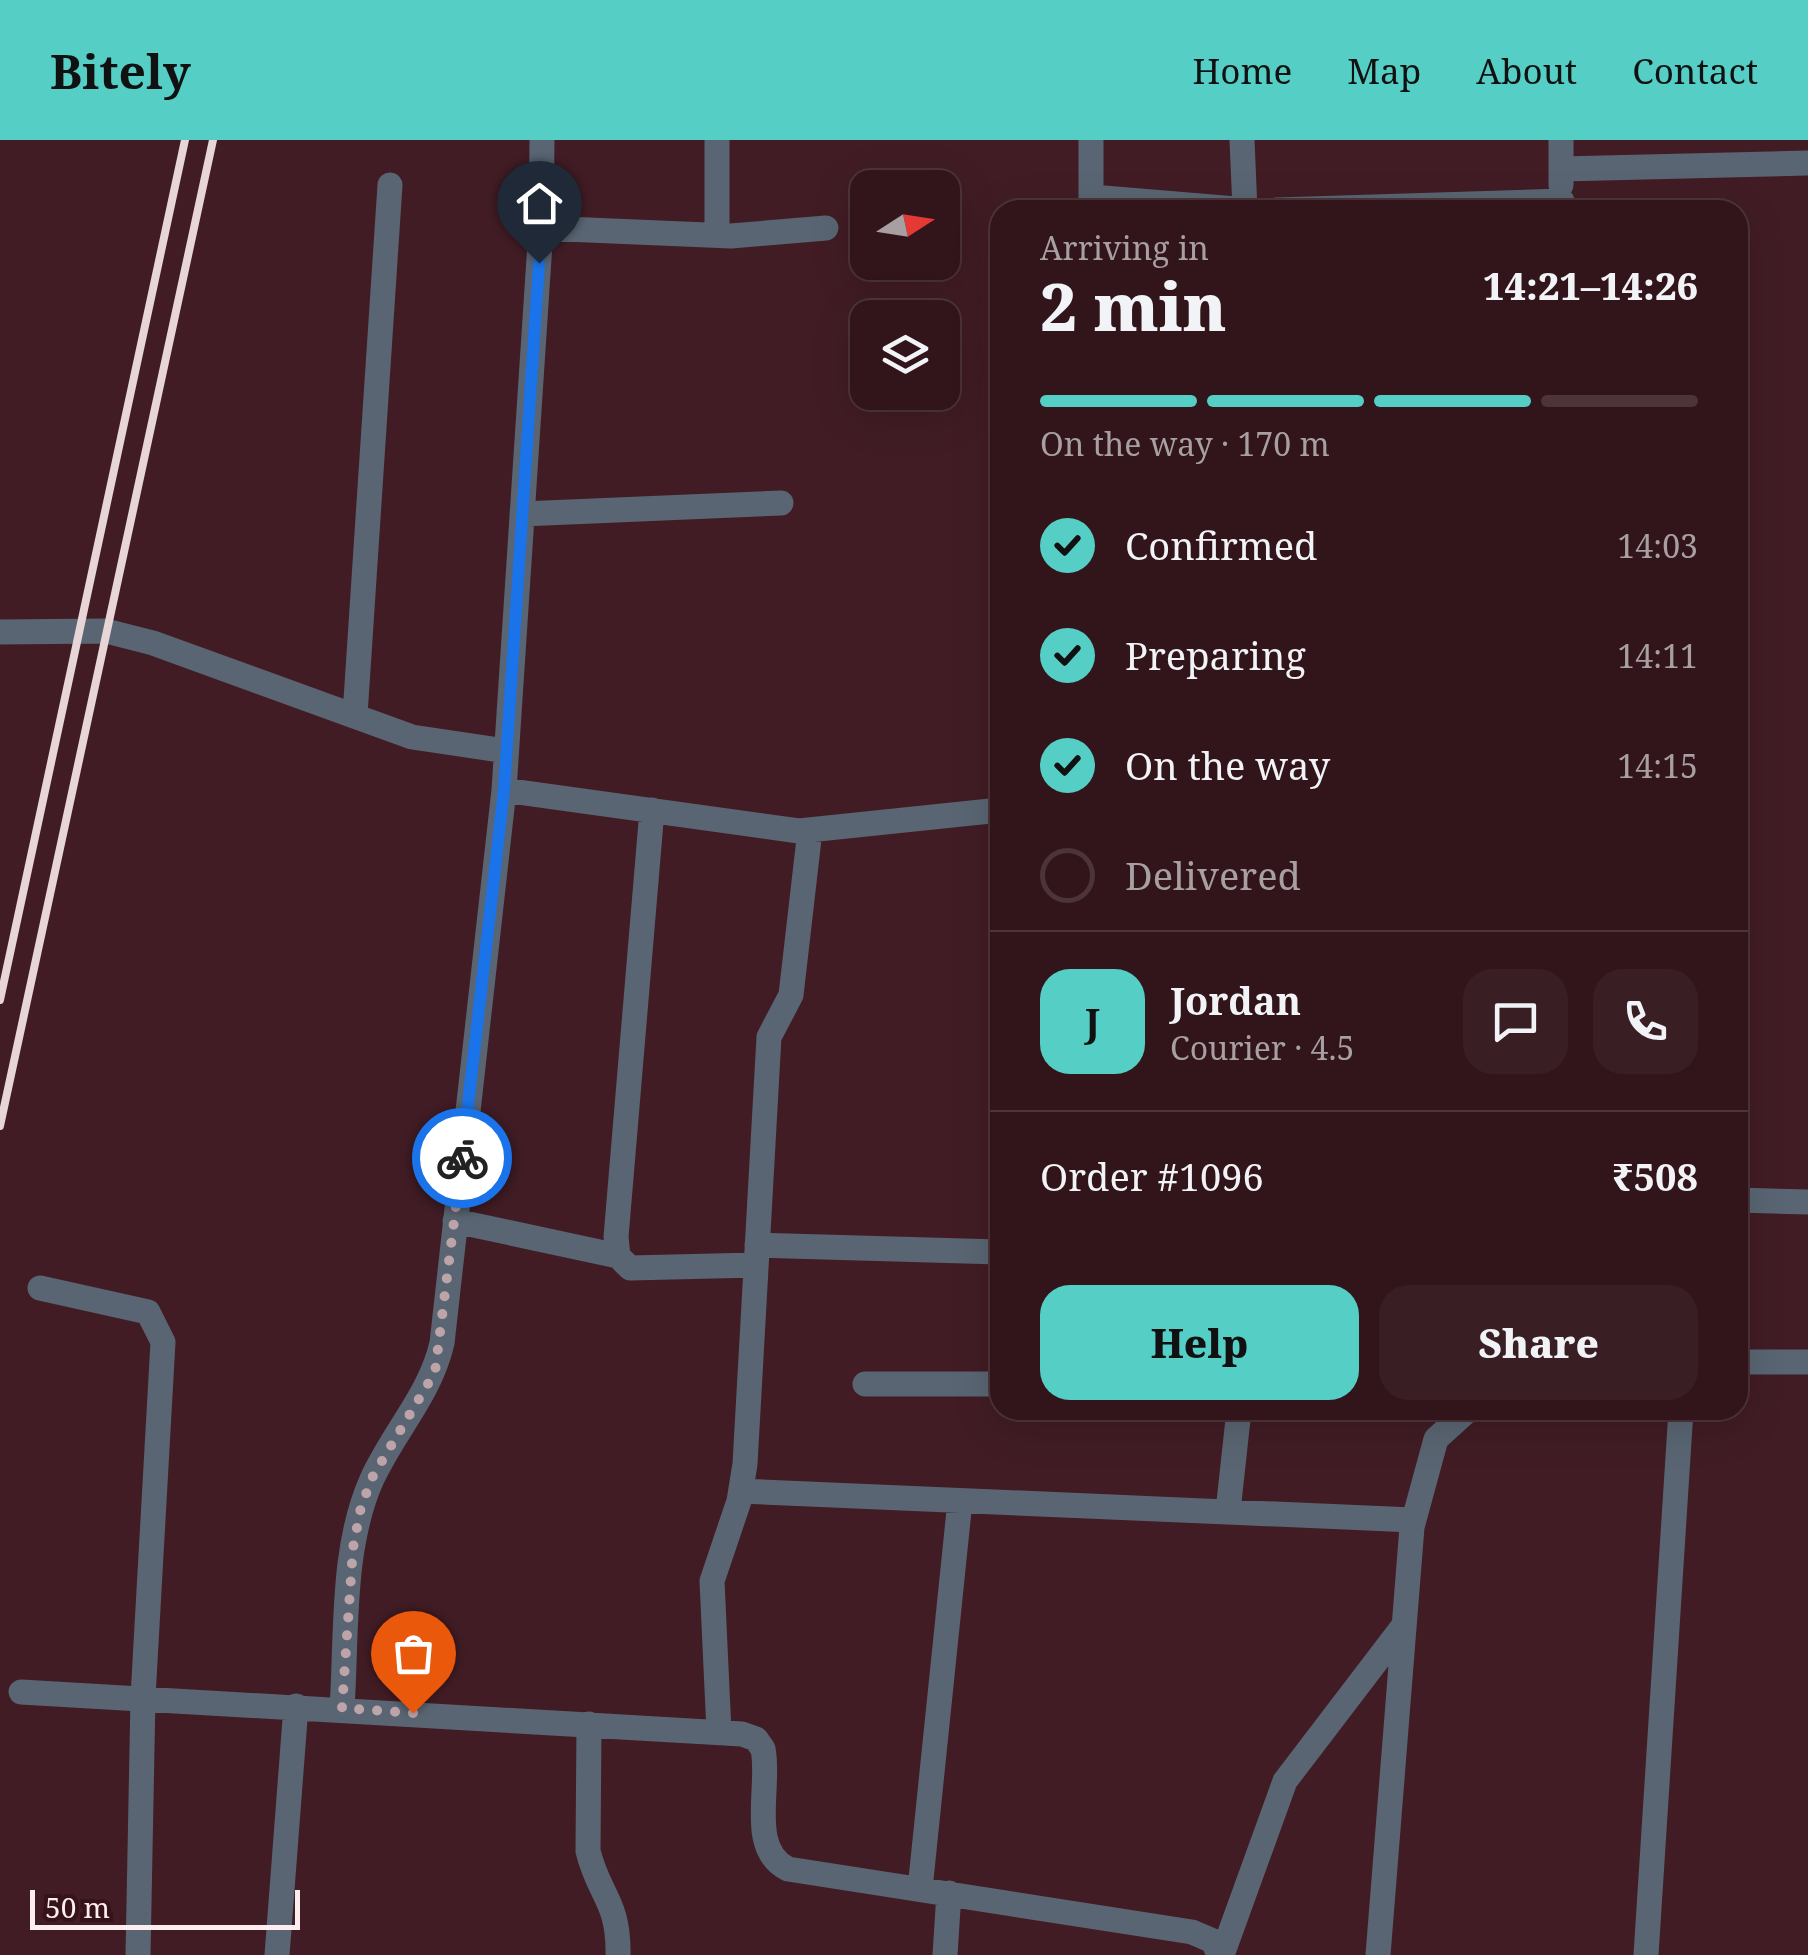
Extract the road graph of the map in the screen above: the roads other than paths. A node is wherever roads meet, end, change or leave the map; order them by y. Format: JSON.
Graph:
{"nodes":[{"id":1,"x":542,"y":140,"type":"edge"},
{"id":2,"x":717,"y":140,"type":"edge"},
{"id":3,"x":1090,"y":140,"type":"edge"},
{"id":4,"x":1242,"y":140,"type":"edge"},
{"id":5,"x":1561,"y":140,"type":"edge"},
{"id":6,"x":1716,"y":153,"type":"edge"},
{"id":7,"x":1808,"y":164,"type":"edge"},
{"id":8,"x":1561,"y":169,"type":"junction"},
{"id":9,"x":390,"y":185,"type":"dead end"},
{"id":10,"x":1091,"y":200,"type":"edge"},
{"id":11,"x":1245,"y":200,"type":"edge"},
{"id":12,"x":1562,"y":200,"type":"edge"},
{"id":13,"x":541,"y":228,"type":"junction"},
{"id":14,"x":826,"y":228,"type":"dead end"},
{"id":15,"x":717,"y":236,"type":"junction"},
{"id":16,"x":780,"y":503,"type":"dead end"},
{"id":17,"x":522,"y":514,"type":"junction"},
{"id":18,"x":0,"y":632,"type":"edge"},
{"id":19,"x":355,"y":715,"type":"junction"},
{"id":20,"x":506,"y":752,"type":"junction"},
{"id":21,"x":504,"y":790,"type":"junction"},
{"id":22,"x":652,"y":810,"type":"junction"},
{"id":23,"x":990,"y":811,"type":"edge"},
{"id":24,"x":810,"y":830,"type":"junction"},
{"id":25,"x":1748,"y":1200,"type":"edge"},
{"id":26,"x":1808,"y":1202,"type":"edge"},
{"id":27,"x":456,"y":1221,"type":"junction"},
{"id":28,"x":990,"y":1252,"type":"edge"},
{"id":29,"x":756,"y":1255,"type":"junction"},
{"id":30,"x":618,"y":1256,"type":"junction"},
{"id":31,"x":40,"y":1288,"type":"dead end"},
{"id":32,"x":1748,"y":1362,"type":"edge"},
{"id":33,"x":1808,"y":1362,"type":"edge"},
{"id":34,"x":865,"y":1384,"type":"dead end"},
{"id":35,"x":990,"y":1384,"type":"edge"},
{"id":36,"x":1238,"y":1420,"type":"edge"},
{"id":37,"x":1457,"y":1420,"type":"edge"},
{"id":38,"x":1680,"y":1420,"type":"edge"},
{"id":39,"x":741,"y":1491,"type":"junction"},
{"id":40,"x":960,"y":1500,"type":"junction"},
{"id":41,"x":1228,"y":1512,"type":"junction"},
{"id":42,"x":1413,"y":1520,"type":"junction"},
{"id":43,"x":1401,"y":1629,"type":"junction"},
{"id":44,"x":20,"y":1692,"type":"dead end"},
{"id":45,"x":143,"y":1698,"type":"junction"},
{"id":46,"x":296,"y":1706,"type":"junction"},
{"id":47,"x":342,"y":1708,"type":"junction"},
{"id":48,"x":589,"y":1724,"type":"junction"},
{"id":49,"x":718,"y":1732,"type":"junction"},
{"id":50,"x":920,"y":1889,"type":"junction"},
{"id":51,"x":948,"y":1894,"type":"junction"},
{"id":52,"x":138,"y":1955,"type":"edge"},
{"id":53,"x":277,"y":1955,"type":"edge"},
{"id":54,"x":618,"y":1955,"type":"edge"},
{"id":55,"x":946,"y":1955,"type":"edge"},
{"id":56,"x":1220,"y":1955,"type":"edge"},
{"id":57,"x":1378,"y":1955,"type":"edge"},
{"id":58,"x":1646,"y":1955,"type":"edge"}],
"edges":[{"from":1,"to":13,"type":"street"},
{"from":2,"to":15,"type":"street"},
{"from":3,"to":10,"type":"street"},
{"from":4,"to":11,"type":"street"},
{"from":5,"to":8,"type":"street"},
{"from":6,"to":7,"type":"street"},
{"from":6,"to":8,"type":"street"},
{"from":8,"to":12,"type":"street"},
{"from":9,"to":19,"type":"street"},
{"from":13,"to":15,"type":"street"},
{"from":13,"to":17,"type":"street"},
{"from":14,"to":15,"type":"street"},
{"from":16,"to":17,"type":"street"},
{"from":17,"to":20,"type":"street"},
{"from":18,"to":19,"type":"street"},
{"from":19,"to":20,"type":"street"},
{"from":20,"to":21,"type":"street"},
{"from":21,"to":22,"type":"street"},
{"from":21,"to":27,"type":"street"},
{"from":22,"to":24,"type":"street"},
{"from":22,"to":30,"type":"street"},
{"from":23,"to":24,"type":"street"},
{"from":24,"to":29,"type":"street"},
{"from":25,"to":26,"type":"street"},
{"from":27,"to":30,"type":"street"},
{"from":27,"to":47,"type":"street"},
{"from":28,"to":29,"type":"street"},
{"from":29,"to":30,"type":"street"},
{"from":29,"to":39,"type":"street"},
{"from":31,"to":45,"type":"street"},
{"from":32,"to":33,"type":"street"},
{"from":34,"to":35,"type":"street"},
{"from":36,"to":41,"type":"street"},
{"from":37,"to":42,"type":"street"},
{"from":38,"to":58,"type":"street"},
{"from":39,"to":40,"type":"street"},
{"from":39,"to":49,"type":"street"},
{"from":40,"to":41,"type":"street"},
{"from":40,"to":50,"type":"street"},
{"from":41,"to":42,"type":"street"},
{"from":42,"to":43,"type":"street"},
{"from":43,"to":56,"type":"street"},
{"from":43,"to":57,"type":"street"},
{"from":44,"to":45,"type":"street"},
{"from":45,"to":46,"type":"street"},
{"from":45,"to":52,"type":"street"},
{"from":46,"to":47,"type":"street"},
{"from":46,"to":53,"type":"street"},
{"from":47,"to":48,"type":"street"},
{"from":48,"to":49,"type":"street"},
{"from":48,"to":54,"type":"street"},
{"from":49,"to":50,"type":"street"},
{"from":50,"to":51,"type":"street"},
{"from":51,"to":55,"type":"street"},
{"from":51,"to":56,"type":"street"}]}
